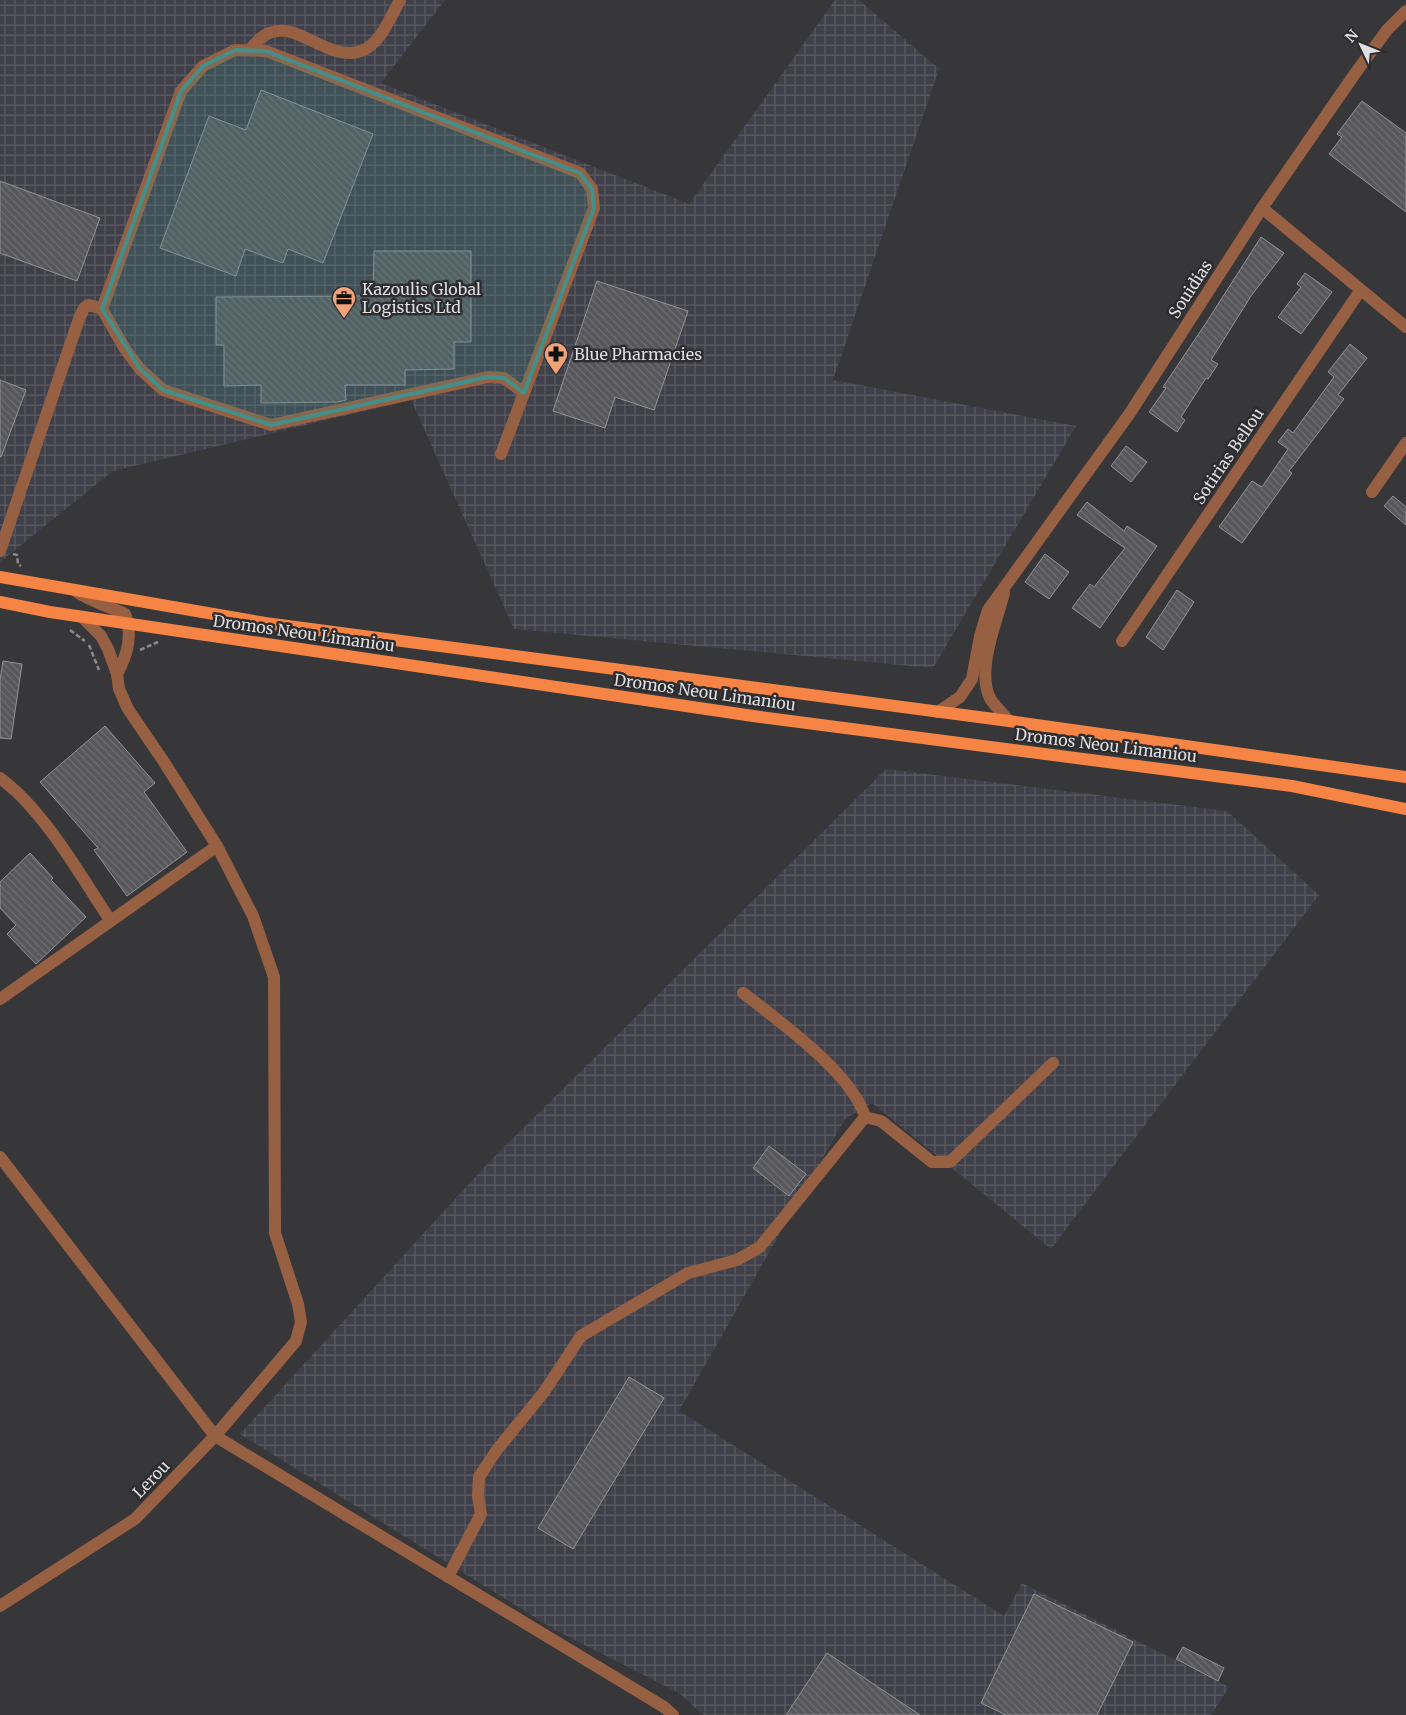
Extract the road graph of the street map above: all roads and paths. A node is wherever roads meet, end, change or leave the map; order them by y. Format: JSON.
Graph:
{"nodes":[{"id":1,"x":400,"y":0,"type":"edge"},
{"id":2,"x":1406,"y":11,"type":"edge"},
{"id":3,"x":250,"y":50,"type":"junction"},
{"id":4,"x":1262,"y":208,"type":"junction"},
{"id":5,"x":1360,"y":291,"type":"junction"},
{"id":6,"x":102,"y":309,"type":"junction"},
{"id":7,"x":1406,"y":327,"type":"edge"},
{"id":8,"x":524,"y":393,"type":"junction"},
{"id":9,"x":1406,"y":444,"type":"edge"},
{"id":10,"x":501,"y":454,"type":"dead end"},
{"id":11,"x":1372,"y":492,"type":"dead end"},
{"id":12,"x":0,"y":551,"type":"edge"},
{"id":13,"x":0,"y":577,"type":"edge"},
{"id":14,"x":1005,"y":588,"type":"junction"},
{"id":15,"x":77,"y":592,"type":"junction"},
{"id":16,"x":0,"y":602,"type":"edge"},
{"id":17,"x":82,"y":617,"type":"junction"},
{"id":18,"x":129,"y":624,"type":"junction"},
{"id":19,"x":61,"y":628,"type":"dead end"},
{"id":20,"x":1122,"y":641,"type":"dead end"},
{"id":21,"x":101,"y":674,"type":"dead end"},
{"id":22,"x":117,"y":674,"type":"junction"},
{"id":23,"x":938,"y":712,"type":"junction"},
{"id":24,"x":1009,"y":721,"type":"junction"},
{"id":25,"x":1406,"y":777,"type":"edge"},
{"id":26,"x":0,"y":778,"type":"edge"},
{"id":27,"x":1406,"y":809,"type":"edge"},
{"id":28,"x":217,"y":846,"type":"junction"},
{"id":29,"x":110,"y":920,"type":"junction"},
{"id":30,"x":744,"y":992,"type":"dead end"},
{"id":31,"x":0,"y":999,"type":"edge"},
{"id":32,"x":1053,"y":1064,"type":"dead end"},
{"id":33,"x":865,"y":1117,"type":"junction"},
{"id":34,"x":0,"y":1156,"type":"edge"},
{"id":35,"x":216,"y":1436,"type":"junction"},
{"id":36,"x":448,"y":1577,"type":"junction"},
{"id":37,"x":0,"y":1606,"type":"edge"},
{"id":38,"x":673,"y":1715,"type":"edge"}],
"edges":[{"from":1,"to":3,"type":"street"},
{"from":2,"to":4,"type":"street","name":"Souidias"},
{"from":3,"to":6,"type":"street"},
{"from":3,"to":8,"type":"street"},
{"from":4,"to":5,"type":"street"},
{"from":4,"to":14,"type":"street","name":"Souidias"},
{"from":5,"to":7,"type":"street"},
{"from":5,"to":20,"type":"street","name":"Sotirias Bellou"},
{"from":6,"to":8,"type":"street"},
{"from":6,"to":12,"type":"street"},
{"from":8,"to":10,"type":"street"},
{"from":9,"to":11,"type":"street"},
{"from":13,"to":15,"type":"main road","name":"Dromos Neou Limaniou"},
{"from":14,"to":23,"type":"street","name":"Souidias"},
{"from":14,"to":24,"type":"street","name":"Souidias"},
{"from":15,"to":18,"type":"street"},
{"from":15,"to":23,"type":"main road","name":"Dromos Neou Limaniou"},
{"from":16,"to":17,"type":"main road","name":"Dromos Neou Limaniou"},
{"from":17,"to":18,"type":"main road","name":"Dromos Neou Limaniou"},
{"from":17,"to":22,"type":"street"},
{"from":18,"to":22,"type":"street"},
{"from":18,"to":27,"type":"main road","name":"Dromos Neou Limaniou"},
{"from":19,"to":21,"type":"path"},
{"from":22,"to":28,"type":"street"},
{"from":23,"to":24,"type":"main road","name":"Dromos Neou Limaniou"},
{"from":24,"to":25,"type":"main road","name":"Dromos Neou Limaniou"},
{"from":26,"to":29,"type":"street"},
{"from":28,"to":29,"type":"street"},
{"from":28,"to":35,"type":"street","name":"Lerou"},
{"from":29,"to":31,"type":"street"},
{"from":30,"to":33,"type":"street"},
{"from":32,"to":33,"type":"street"},
{"from":33,"to":36,"type":"street"},
{"from":34,"to":35,"type":"street"},
{"from":35,"to":36,"type":"street"},
{"from":35,"to":37,"type":"street","name":"Lerou"},
{"from":36,"to":38,"type":"street"}]}
